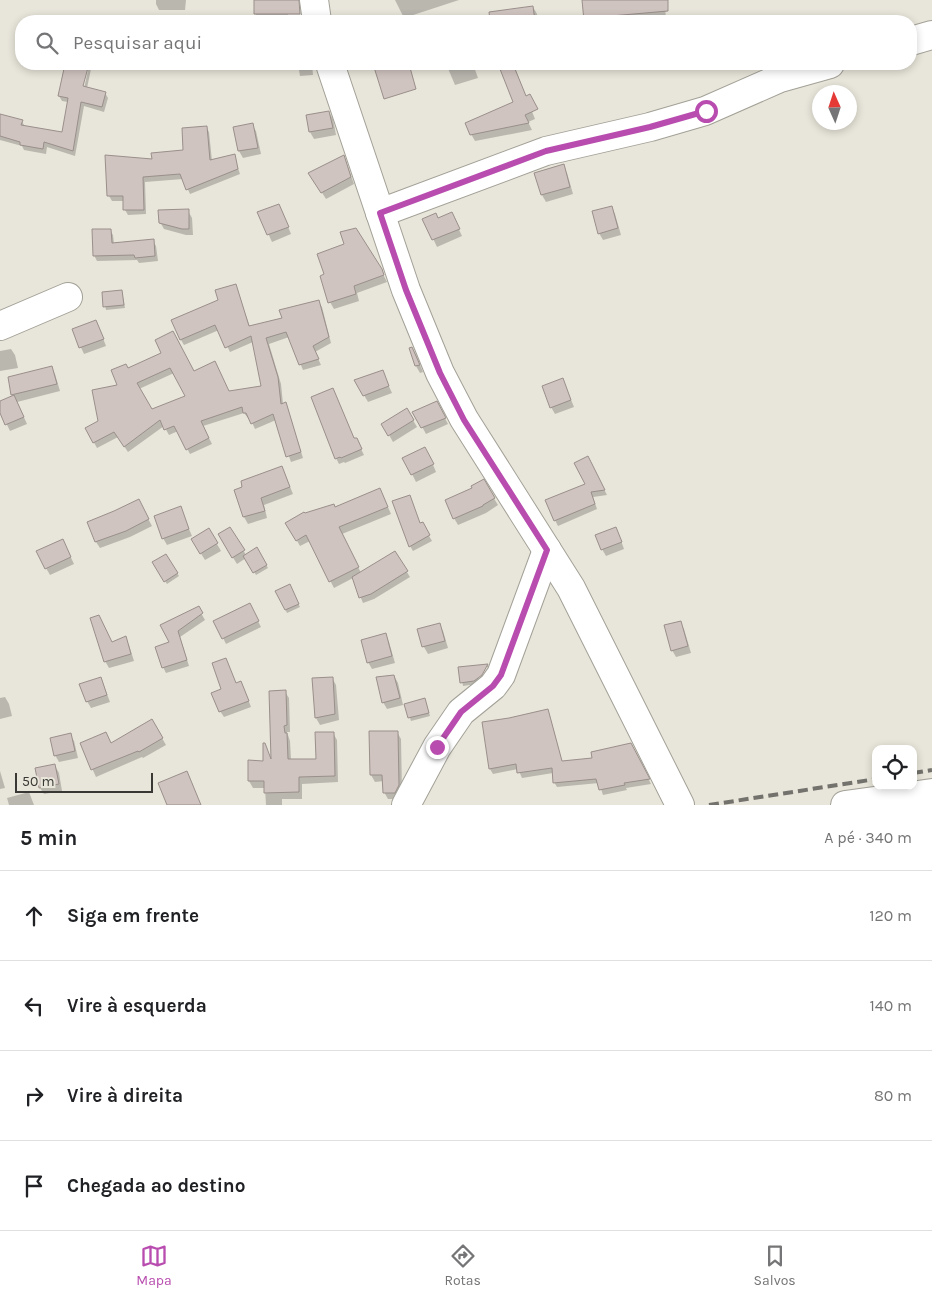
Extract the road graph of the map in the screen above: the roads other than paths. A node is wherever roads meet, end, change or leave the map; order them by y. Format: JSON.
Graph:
{"nodes":[{"id":1,"x":314,"y":0,"type":"edge"},
{"id":2,"x":316,"y":15,"type":"edge"},
{"id":3,"x":932,"y":35,"type":"edge"},
{"id":4,"x":917,"y":39,"type":"edge"},
{"id":5,"x":332,"y":70,"type":"edge"},
{"id":6,"x":809,"y":70,"type":"edge"},
{"id":7,"x":380,"y":213,"type":"junction"},
{"id":8,"x":68,"y":296,"type":"dead end"},
{"id":9,"x":0,"y":326,"type":"edge"},
{"id":10,"x":547,"y":550,"type":"junction"},
{"id":11,"x":932,"y":793,"type":"edge"},
{"id":12,"x":406,"y":805,"type":"edge"},
{"id":13,"x":680,"y":805,"type":"edge"},
{"id":14,"x":845,"y":805,"type":"edge"}],
"edges":[{"from":1,"to":2,"type":"street"},
{"from":3,"to":4,"type":"street"},
{"from":5,"to":7,"type":"street"},
{"from":6,"to":7,"type":"street"},
{"from":7,"to":10,"type":"street"},
{"from":8,"to":9,"type":"street"},
{"from":10,"to":12,"type":"street"},
{"from":10,"to":13,"type":"street"},
{"from":11,"to":14,"type":"street"}]}
